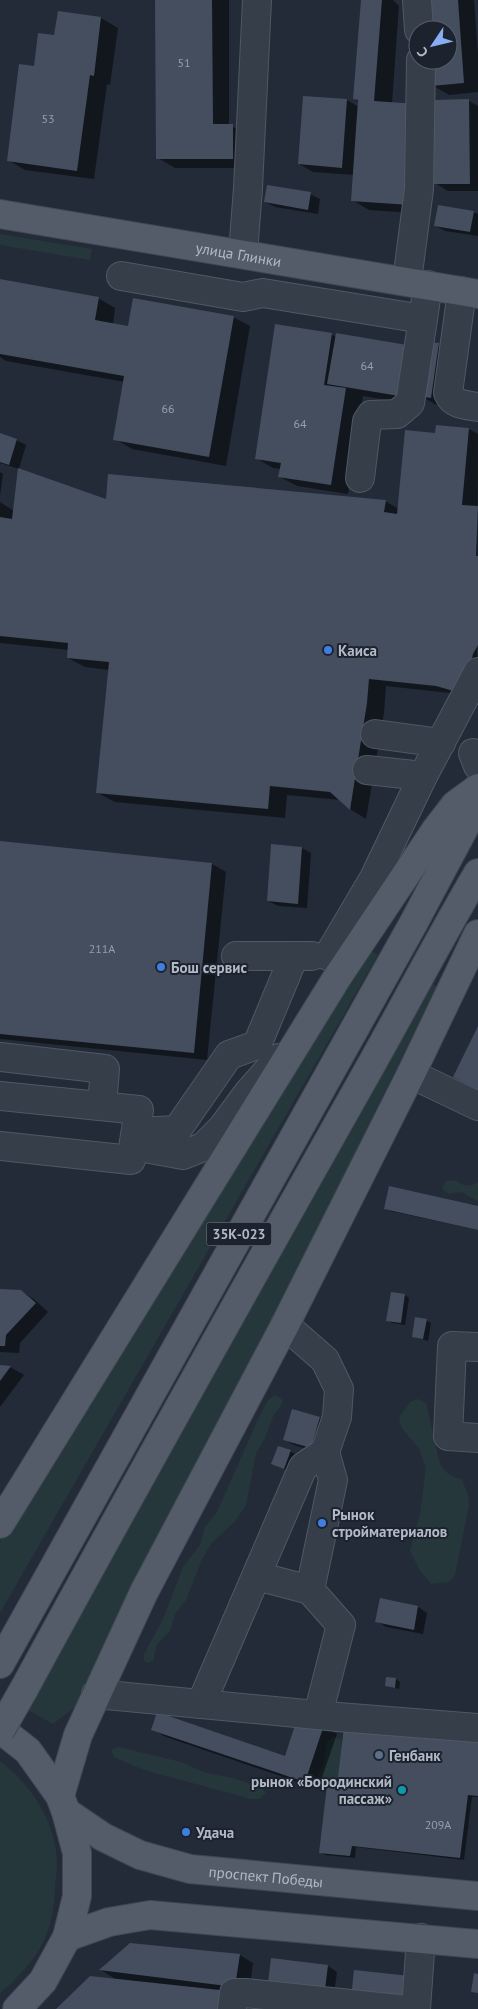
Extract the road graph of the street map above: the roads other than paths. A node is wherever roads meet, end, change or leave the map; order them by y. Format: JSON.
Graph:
{"nodes":[{"id":1,"x":257,"y":0,"type":"edge"},
{"id":2,"x":417,"y":0,"type":"edge"},
{"id":3,"x":418,"y":20,"type":"edge"},
{"id":4,"x":422,"y":70,"type":"edge"},
{"id":5,"x":0,"y":214,"type":"edge"},
{"id":6,"x":246,"y":254,"type":"junction"},
{"id":7,"x":121,"y":276,"type":"dead end"},
{"id":8,"x":418,"y":283,"type":"junction"},
{"id":9,"x":470,"y":292,"type":"edge"},
{"id":10,"x":242,"y":297,"type":"junction"},
{"id":11,"x":423,"y":319,"type":"junction"},
{"id":12,"x":468,"y":331,"type":"edge"},
{"id":13,"x":478,"y":407,"type":"edge"},
{"id":14,"x":360,"y":478,"type":"dead end"},
{"id":15,"x":478,"y":672,"type":"edge"},
{"id":16,"x":374,"y":734,"type":"dead end"},
{"id":17,"x":441,"y":743,"type":"junction"},
{"id":18,"x":367,"y":770,"type":"dead end"},
{"id":19,"x":423,"y":776,"type":"junction"},
{"id":20,"x":478,"y":788,"type":"edge"},
{"id":21,"x":478,"y":802,"type":"edge"},
{"id":22,"x":478,"y":873,"type":"edge"},
{"id":23,"x":374,"y":878,"type":"junction"},
{"id":24,"x":387,"y":903,"type":"junction"},
{"id":25,"x":478,"y":934,"type":"edge"},
{"id":26,"x":236,"y":956,"type":"dead end"},
{"id":27,"x":294,"y":956,"type":"junction"},
{"id":28,"x":340,"y":956,"type":"junction"},
{"id":29,"x":308,"y":1024,"type":"junction"},
{"id":30,"x":0,"y":1056,"type":"edge"},
{"id":31,"x":411,"y":1074,"type":"junction"},
{"id":32,"x":0,"y":1096,"type":"edge"},
{"id":33,"x":102,"y":1106,"type":"junction"},
{"id":34,"x":478,"y":1106,"type":"edge"},
{"id":35,"x":135,"y":1139,"type":"junction"},
{"id":36,"x":0,"y":1146,"type":"edge"},
{"id":37,"x":284,"y":1325,"type":"junction"},
{"id":38,"x":478,"y":1347,"type":"edge"},
{"id":39,"x":478,"y":1438,"type":"edge"},
{"id":40,"x":325,"y":1452,"type":"junction"},
{"id":41,"x":0,"y":1524,"type":"edge"},
{"id":42,"x":257,"y":1576,"type":"junction"},
{"id":43,"x":310,"y":1590,"type":"junction"},
{"id":44,"x":0,"y":1664,"type":"edge"},
{"id":45,"x":96,"y":1694,"type":"junction"},
{"id":46,"x":202,"y":1704,"type":"junction"},
{"id":47,"x":318,"y":1715,"type":"junction"},
{"id":48,"x":478,"y":1728,"type":"edge"},
{"id":49,"x":0,"y":1730,"type":"edge"},
{"id":50,"x":63,"y":1804,"type":"junction"},
{"id":51,"x":478,"y":1896,"type":"edge"},
{"id":52,"x":67,"y":1937,"type":"junction"},
{"id":53,"x":421,"y":1938,"type":"junction"},
{"id":54,"x":478,"y":1944,"type":"edge"},
{"id":55,"x":17,"y":2009,"type":"edge"},
{"id":56,"x":232,"y":2009,"type":"edge"},
{"id":57,"x":398,"y":2009,"type":"edge"},
{"id":58,"x":416,"y":2009,"type":"edge"}],
"edges":[{"from":1,"to":6,"type":"street"},
{"from":2,"to":3,"type":"street"},
{"from":4,"to":8,"type":"street"},
{"from":5,"to":6,"type":"main road","name":"улица Глинки"},
{"from":6,"to":8,"type":"main road","name":"улица Глинки"},
{"from":6,"to":10,"type":"street"},
{"from":7,"to":10,"type":"street"},
{"from":8,"to":9,"type":"main road","name":"улица Глинки"},
{"from":8,"to":11,"type":"street"},
{"from":9,"to":12,"type":"street"},
{"from":10,"to":11,"type":"street"},
{"from":11,"to":14,"type":"street"},
{"from":12,"to":13,"type":"street"},
{"from":15,"to":17,"type":"street"},
{"from":16,"to":17,"type":"street"},
{"from":17,"to":19,"type":"street"},
{"from":18,"to":19,"type":"street"},
{"from":19,"to":23,"type":"street"},
{"from":20,"to":24,"type":"main road"},
{"from":21,"to":44,"type":"main road","number":"35К-023"},
{"from":22,"to":49,"type":"main road","number":"35К-023","bridge":true},
{"from":23,"to":24,"type":"street"},
{"from":23,"to":28,"type":"street"},
{"from":24,"to":28,"type":"main road"},
{"from":25,"to":31,"type":"main road"},
{"from":26,"to":27,"type":"street"},
{"from":27,"to":28,"type":"street"},
{"from":27,"to":35,"type":"street"},
{"from":28,"to":29,"type":"main road"},
{"from":29,"to":35,"type":"street"},
{"from":29,"to":41,"type":"main road"},
{"from":30,"to":33,"type":"street"},
{"from":31,"to":34,"type":"street"},
{"from":31,"to":37,"type":"main road"},
{"from":32,"to":33,"type":"street"},
{"from":33,"to":35,"type":"street"},
{"from":35,"to":36,"type":"street"},
{"from":37,"to":40,"type":"street"},
{"from":37,"to":45,"type":"main road"},
{"from":38,"to":39,"type":"street"},
{"from":40,"to":42,"type":"street"},
{"from":40,"to":43,"type":"street"},
{"from":42,"to":43,"type":"street"},
{"from":42,"to":46,"type":"street"},
{"from":43,"to":47,"type":"street"},
{"from":45,"to":46,"type":"street"},
{"from":45,"to":50,"type":"main road"},
{"from":46,"to":47,"type":"street"},
{"from":47,"to":48,"type":"street"},
{"from":49,"to":50,"type":"main road"},
{"from":50,"to":51,"type":"main road","name":"проспект Победы"},
{"from":50,"to":52,"type":"main road"},
{"from":52,"to":53,"type":"main road"},
{"from":52,"to":55,"type":"main road"},
{"from":53,"to":54,"type":"main road"},
{"from":53,"to":58,"type":"street"},
{"from":56,"to":57,"type":"street"}]}
